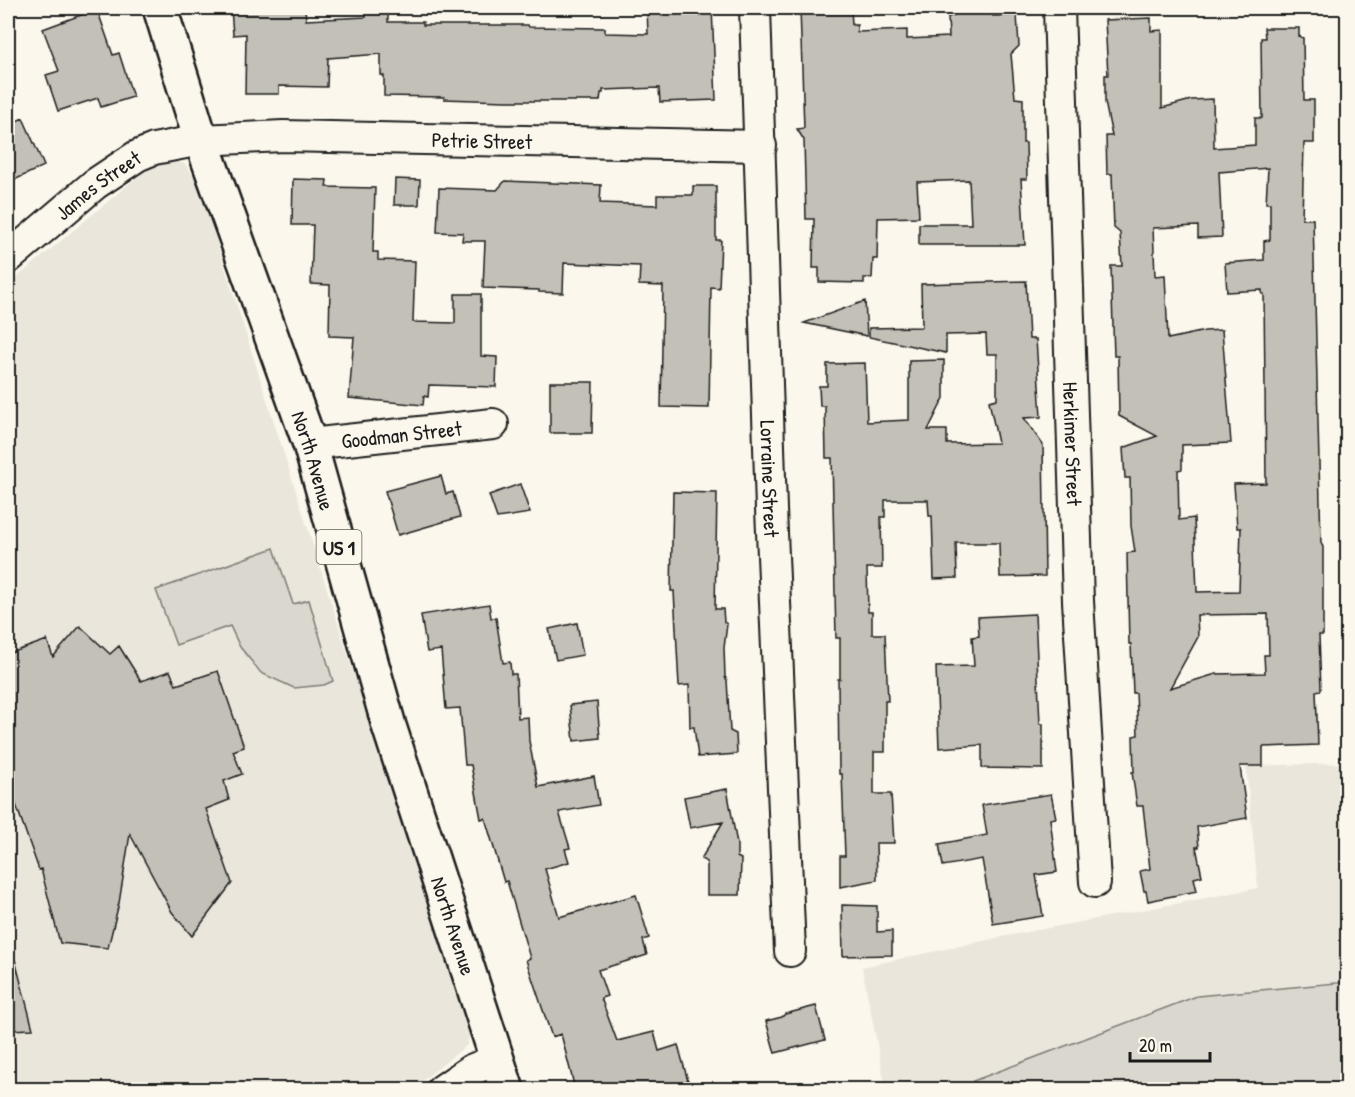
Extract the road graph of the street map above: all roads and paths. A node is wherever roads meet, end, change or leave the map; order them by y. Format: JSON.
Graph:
{"nodes":[{"id":1,"x":160,"y":8,"type":"edge"},
{"id":2,"x":755,"y":8,"type":"edge"},
{"id":3,"x":1059,"y":8,"type":"edge"},
{"id":4,"x":201,"y":140,"type":"junction"},
{"id":5,"x":761,"y":146,"type":"junction"},
{"id":6,"x":8,"y":258,"type":"edge"},
{"id":7,"x":493,"y":424,"type":"dead end"},
{"id":8,"x":309,"y":444,"type":"junction"},
{"id":9,"x":1095,"y":882,"type":"dead end"},
{"id":10,"x":790,"y":951,"type":"dead end"},
{"id":11,"x":503,"y":1074,"type":"edge"},
{"id":12,"x":442,"y":1089,"type":"edge"}],
"edges":[{"from":1,"to":4,"type":"main road","name":"North Avenue","number":"US 1"},
{"from":2,"to":5,"type":"street","name":"Lorraine Street"},
{"from":3,"to":9,"type":"street","name":"Herkimer Street"},
{"from":4,"to":5,"type":"street","name":"Petrie Street"},
{"from":4,"to":6,"type":"street","name":"James Street"},
{"from":4,"to":8,"type":"main road","name":"North Avenue","number":"US 1"},
{"from":5,"to":10,"type":"street","name":"Lorraine Street"},
{"from":7,"to":8,"type":"street","name":"Goodman Street"},
{"from":8,"to":11,"type":"main road","name":"North Avenue","number":"US 1"},
{"from":11,"to":12,"type":"street"}]}
